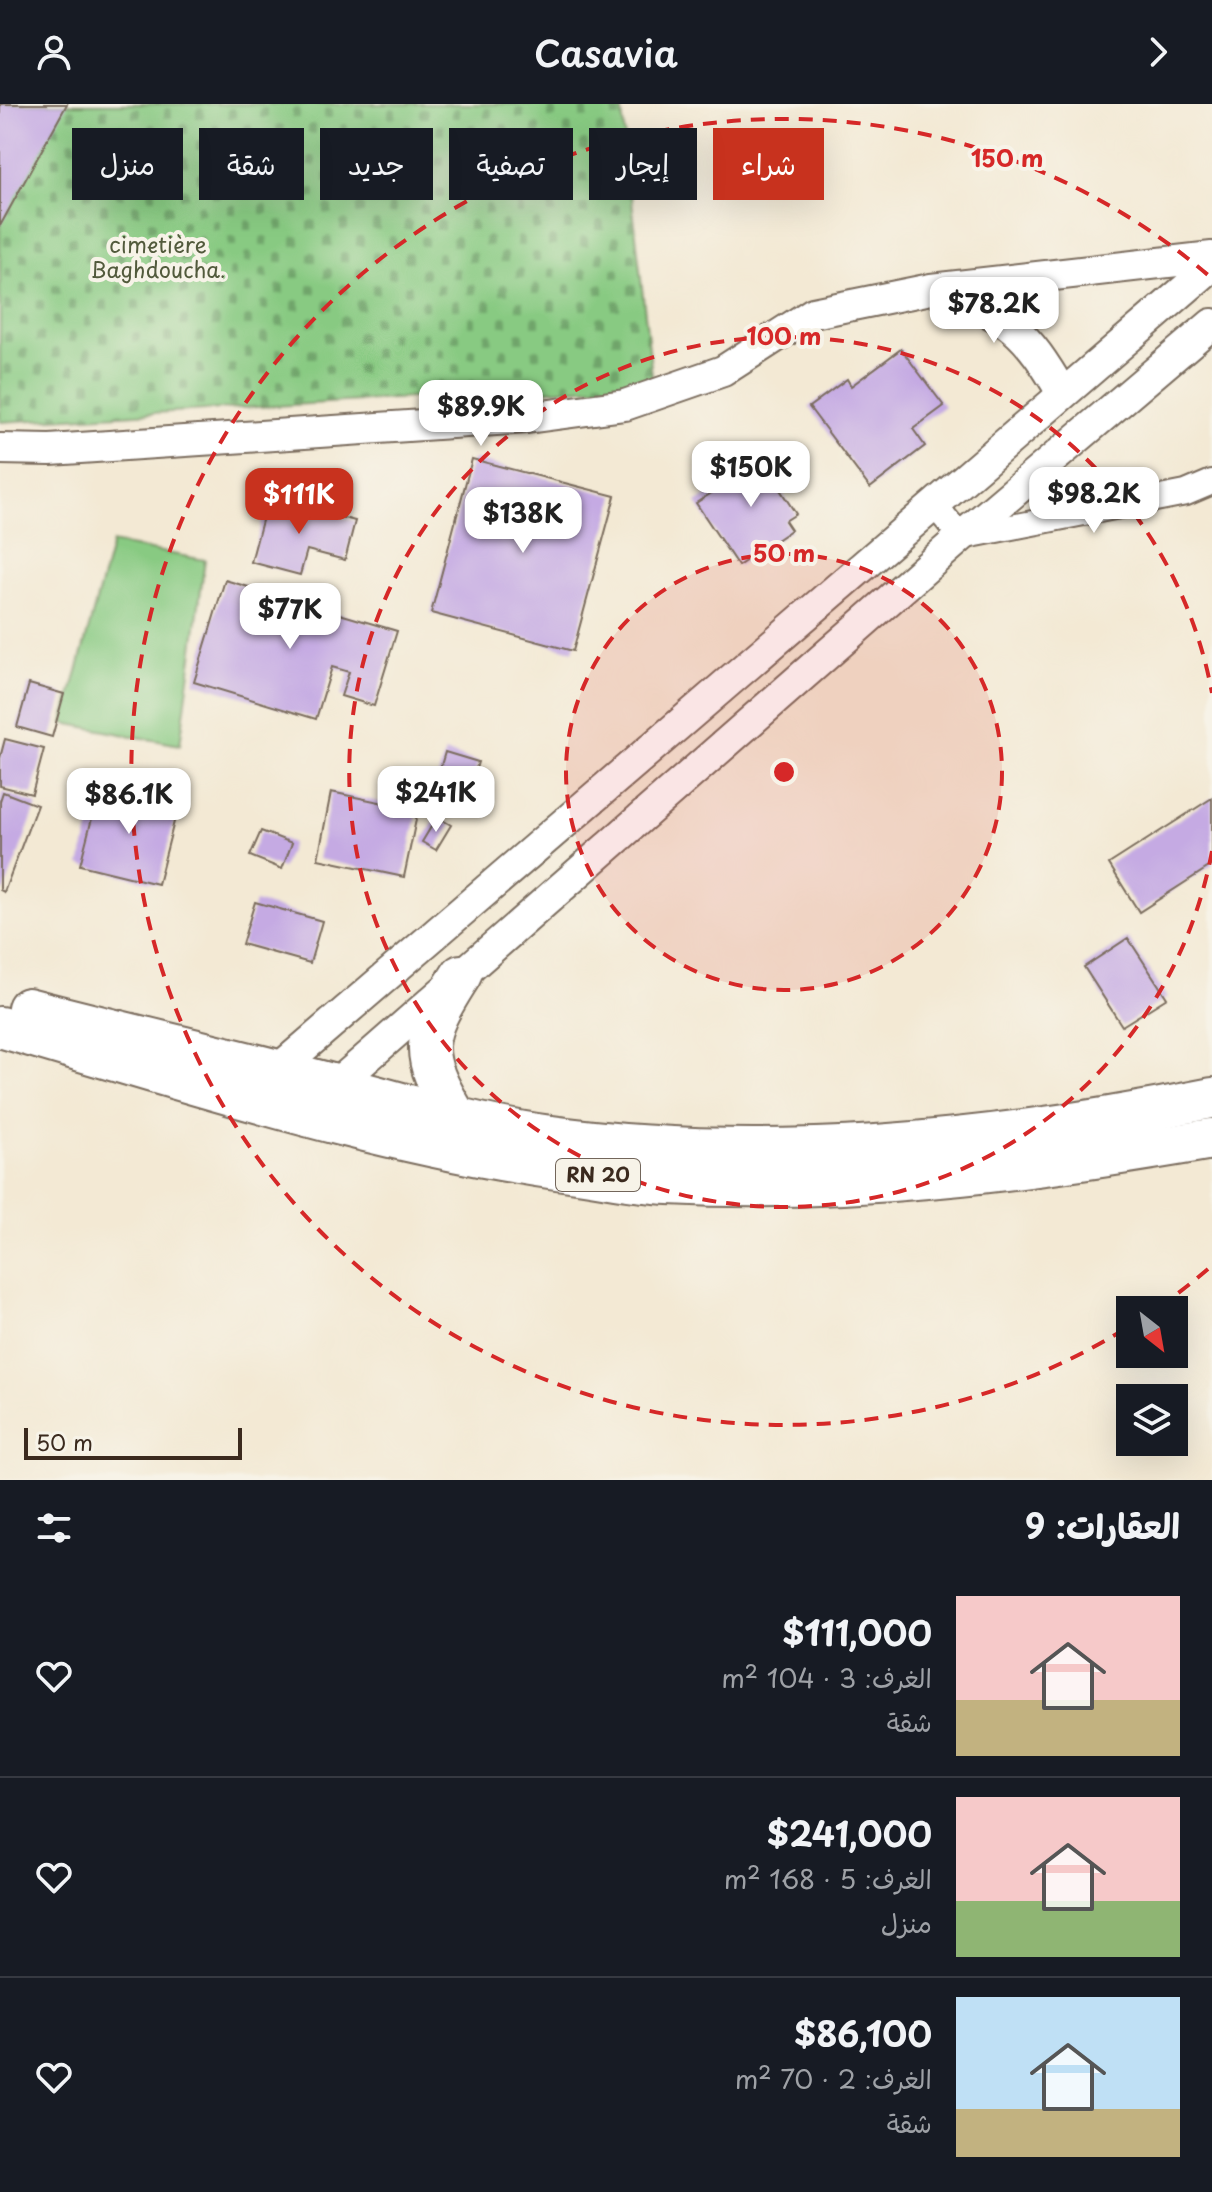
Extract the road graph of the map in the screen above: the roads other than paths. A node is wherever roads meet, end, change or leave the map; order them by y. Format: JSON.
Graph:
{"nodes":[{"id":1,"x":1212,"y":257,"type":"edge"},
{"id":2,"x":1212,"y":266,"type":"edge"},
{"id":3,"x":931,"y":289,"type":"junction"},
{"id":4,"x":1212,"y":324,"type":"edge"},
{"id":5,"x":1062,"y":393,"type":"junction"},
{"id":6,"x":0,"y":449,"type":"edge"},
{"id":7,"x":1212,"y":482,"type":"edge"},
{"id":8,"x":933,"y":503,"type":"junction"},
{"id":9,"x":961,"y":537,"type":"junction"},
{"id":10,"x":461,"y":975,"type":"junction"},
{"id":11,"x":0,"y":1000,"type":"edge"},
{"id":12,"x":0,"y":1027,"type":"edge"},
{"id":13,"x":336,"y":1085,"type":"junction"},
{"id":14,"x":278,"y":1090,"type":"junction"},
{"id":15,"x":1212,"y":1098,"type":"edge"},
{"id":16,"x":457,"y":1118,"type":"junction"},
{"id":17,"x":1212,"y":1139,"type":"edge"}],
"edges":[{"from":1,"to":3,"type":"street"},
{"from":2,"to":5,"type":"street"},
{"from":3,"to":5,"type":"street"},
{"from":3,"to":6,"type":"street"},
{"from":4,"to":9,"type":"street"},
{"from":5,"to":8,"type":"street"},
{"from":7,"to":9,"type":"street"},
{"from":8,"to":9,"type":"street"},
{"from":8,"to":14,"type":"street"},
{"from":9,"to":10,"type":"street"},
{"from":10,"to":13,"type":"street"},
{"from":10,"to":16,"type":"highway"},
{"from":11,"to":14,"type":"highway","number":"RN 20"},
{"from":12,"to":14,"type":"highway","number":"RN 20"},
{"from":13,"to":14,"type":"highway","number":"RN 20"},
{"from":13,"to":16,"type":"highway","number":"RN 20"},
{"from":14,"to":17,"type":"highway","number":"RN 20"},
{"from":15,"to":16,"type":"highway","number":"RN 20"}]}
